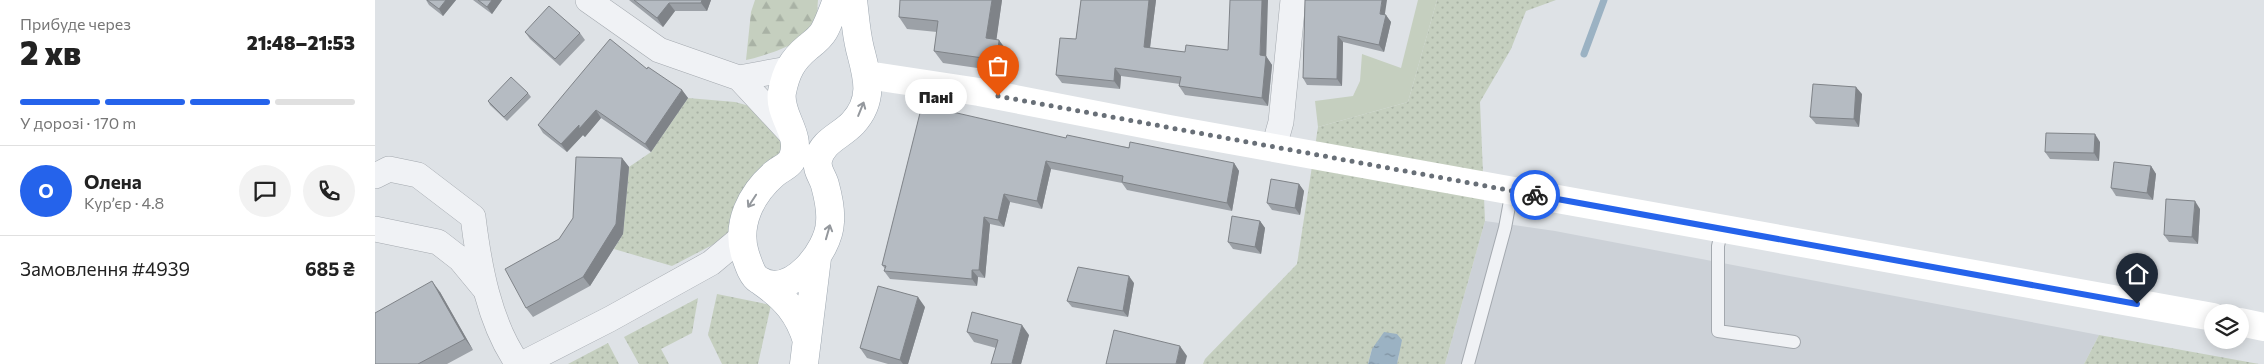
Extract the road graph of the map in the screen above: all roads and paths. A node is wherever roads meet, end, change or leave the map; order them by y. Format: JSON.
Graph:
{"nodes":[{"id":1,"x":588,"y":0,"type":"edge"},
{"id":2,"x":837,"y":0,"type":"edge"},
{"id":3,"x":853,"y":0,"type":"edge"},
{"id":4,"x":1293,"y":0,"type":"edge"},
{"id":5,"x":823,"y":32,"type":"junction"},
{"id":6,"x":857,"y":38,"type":"junction"},
{"id":7,"x":788,"y":69,"type":"junction"},
{"id":8,"x":867,"y":75,"type":"junction"},
{"id":9,"x":739,"y":78,"type":"junction"},
{"id":10,"x":794,"y":137,"type":"junction"},
{"id":11,"x":1274,"y":147,"type":"junction"},
{"id":12,"x":375,"y":176,"type":"edge"},
{"id":13,"x":1512,"y":190,"type":"junction"},
{"id":14,"x":375,"y":229,"type":"edge"},
{"id":15,"x":1722,"y":229,"type":"junction"},
{"id":16,"x":742,"y":237,"type":"junction"},
{"id":17,"x":817,"y":258,"type":"junction"},
{"id":18,"x":711,"y":263,"type":"junction"},
{"id":19,"x":764,"y":278,"type":"junction"},
{"id":20,"x":488,"y":292,"type":"junction"},
{"id":21,"x":2204,"y":316,"type":"edge"},
{"id":22,"x":2249,"y":324,"type":"edge"},
{"id":23,"x":2264,"y":327,"type":"edge"},
{"id":24,"x":1794,"y":342,"type":"dead end"},
{"id":25,"x":805,"y":352,"type":"edge"},
{"id":26,"x":517,"y":364,"type":"edge"},
{"id":27,"x":522,"y":364,"type":"edge"},
{"id":28,"x":1468,"y":364,"type":"edge"}],
"edges":[{"from":1,"to":9,"type":"street"},
{"from":2,"to":5,"type":"main road"},
{"from":3,"to":6,"type":"main road"},
{"from":4,"to":11,"type":"street"},
{"from":5,"to":6,"type":"main road"},
{"from":5,"to":7,"type":"main road"},
{"from":6,"to":8,"type":"main road"},
{"from":7,"to":9,"type":"street"},
{"from":7,"to":10,"type":"main road"},
{"from":8,"to":11,"type":"main road"},
{"from":17,"to":8,"type":"main road","one_way":true},
{"from":9,"to":10,"type":"street"},
{"from":10,"to":16,"type":"main road","one_way":true},
{"from":11,"to":13,"type":"main road"},
{"from":12,"to":20,"type":"street"},
{"from":13,"to":15,"type":"main road"},
{"from":13,"to":28,"type":"lane"},
{"from":14,"to":20,"type":"street"},
{"from":15,"to":21,"type":"main road"},
{"from":15,"to":24,"type":"lane"},
{"from":16,"to":18,"type":"street"},
{"from":16,"to":19,"type":"main road"},
{"from":17,"to":19,"type":"main road"},
{"from":17,"to":25,"type":"main road"},
{"from":18,"to":19,"type":"street"},
{"from":18,"to":27,"type":"street"},
{"from":19,"to":25,"type":"main road"},
{"from":20,"to":26,"type":"street"},
{"from":22,"to":23,"type":"main road"}]}
